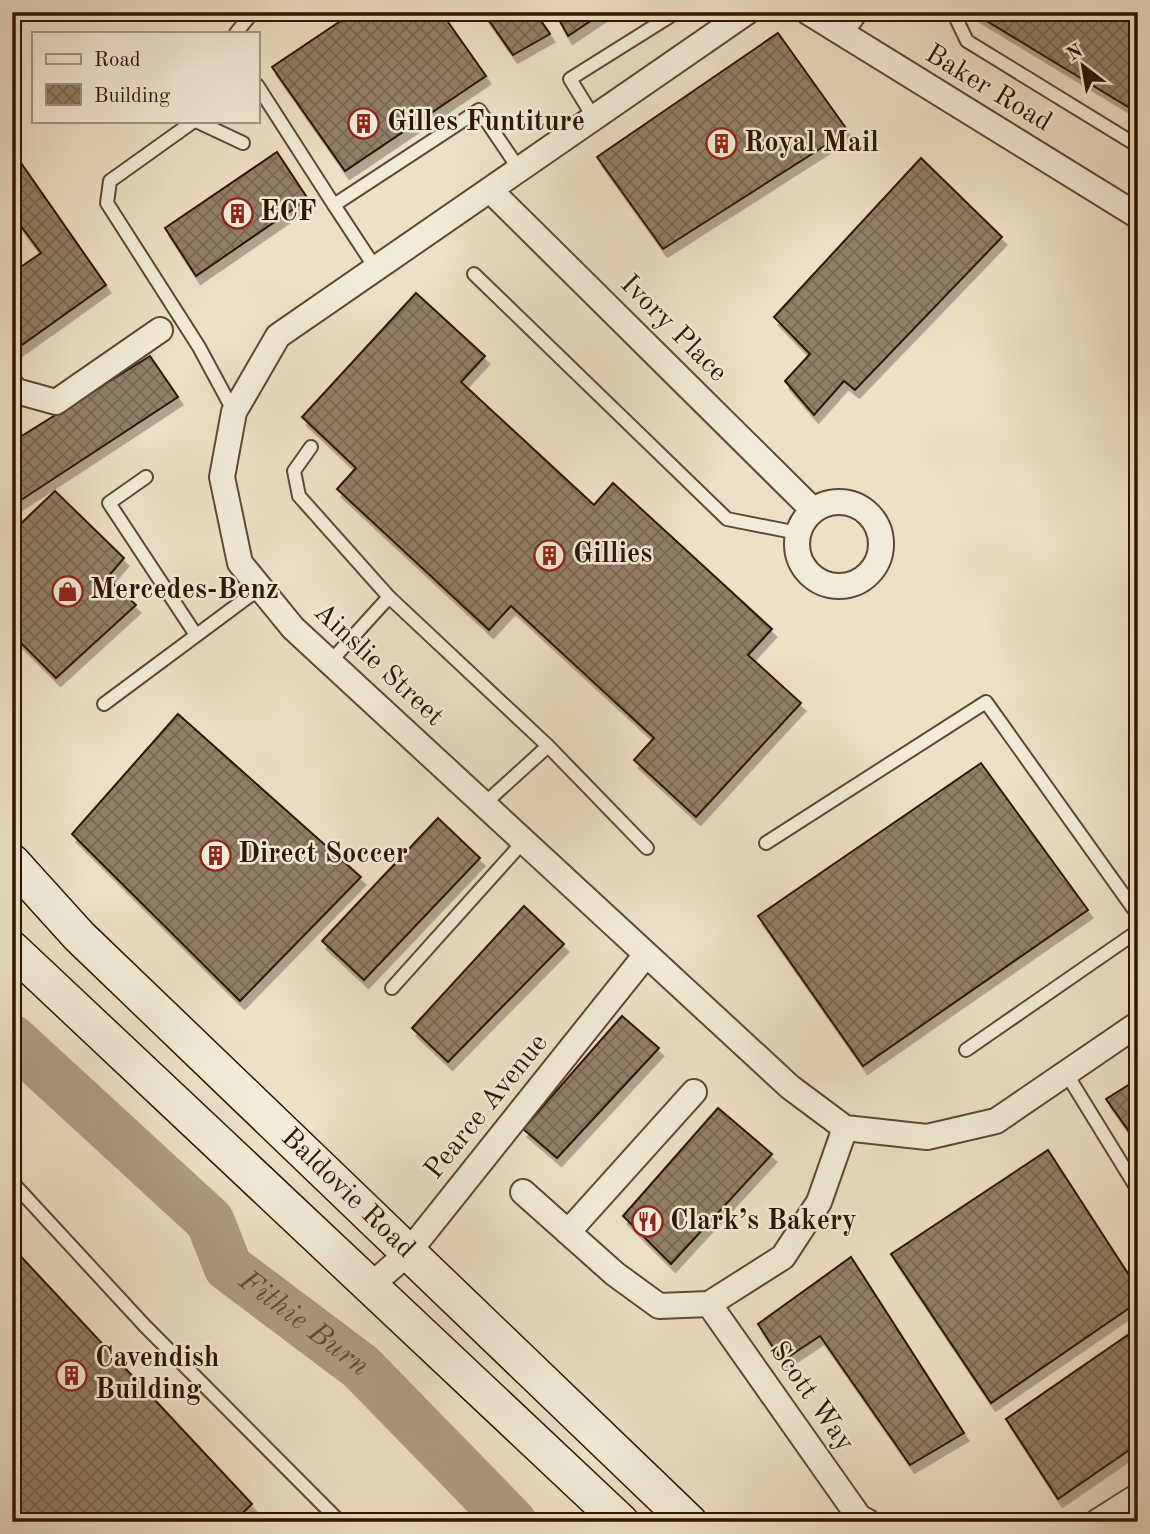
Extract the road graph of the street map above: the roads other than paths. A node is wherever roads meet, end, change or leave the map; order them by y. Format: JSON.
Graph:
{"nodes":[{"id":1,"x":253,"y":12,"type":"edge"},
{"id":2,"x":670,"y":12,"type":"edge"},
{"id":3,"x":747,"y":12,"type":"edge"},
{"id":4,"x":808,"y":12,"type":"edge"},
{"id":5,"x":863,"y":12,"type":"edge"},
{"id":6,"x":953,"y":12,"type":"edge"},
{"id":7,"x":237,"y":32,"type":"edge"},
{"id":8,"x":845,"y":37,"type":"junction"},
{"id":9,"x":259,"y":88,"type":"edge"},
{"id":10,"x":594,"y":118,"type":"junction"},
{"id":11,"x":194,"y":122,"type":"edge"},
{"id":12,"x":197,"y":122,"type":"edge"},
{"id":13,"x":243,"y":143,"type":"dead end"},
{"id":14,"x":1138,"y":146,"type":"edge"},
{"id":15,"x":519,"y":169,"type":"junction"},
{"id":16,"x":490,"y":190,"type":"junction"},
{"id":17,"x":334,"y":205,"type":"junction"},
{"id":18,"x":1138,"y":216,"type":"edge"},
{"id":19,"x":376,"y":269,"type":"junction"},
{"id":20,"x":474,"y":274,"type":"dead end"},
{"id":21,"x":160,"y":330,"type":"dead end"},
{"id":22,"x":12,"y":386,"type":"edge"},
{"id":23,"x":234,"y":412,"type":"junction"},
{"id":24,"x":311,"y":447,"type":"dead end"},
{"id":25,"x":146,"y":477,"type":"dead end"},
{"id":26,"x":813,"y":510,"type":"junction"},
{"id":27,"x":798,"y":533,"type":"junction"},
{"id":28,"x":260,"y":588,"type":"junction"},
{"id":29,"x":389,"y":597,"type":"junction"},
{"id":30,"x":196,"y":635,"type":"junction"},
{"id":31,"x":330,"y":662,"type":"junction"},
{"id":32,"x":104,"y":704,"type":"dead end"},
{"id":33,"x":548,"y":746,"type":"junction"},
{"id":34,"x":482,"y":805,"type":"junction"},
{"id":35,"x":523,"y":842,"type":"junction"},
{"id":36,"x":766,"y":844,"type":"dead end"},
{"id":37,"x":648,"y":848,"type":"dead end"},
{"id":38,"x":12,"y":862,"type":"edge"},
{"id":39,"x":1138,"y":915,"type":"edge"},
{"id":40,"x":1138,"y":931,"type":"edge"},
{"id":41,"x":12,"y":949,"type":"edge"},
{"id":42,"x":645,"y":956,"type":"junction"},
{"id":43,"x":392,"y":988,"type":"dead end"},
{"id":44,"x":1138,"y":1024,"type":"edge"},
{"id":45,"x":966,"y":1050,"type":"dead end"},
{"id":46,"x":1066,"y":1073,"type":"junction"},
{"id":47,"x":694,"y":1092,"type":"dead end"},
{"id":48,"x":845,"y":1128,"type":"junction"},
{"id":49,"x":12,"y":1182,"type":"edge"},
{"id":50,"x":1138,"y":1190,"type":"edge"},
{"id":51,"x":523,"y":1192,"type":"dead end"},
{"id":52,"x":568,"y":1233,"type":"junction"},
{"id":53,"x":407,"y":1254,"type":"junction"},
{"id":54,"x":369,"y":1287,"type":"junction"},
{"id":55,"x":709,"y":1304,"type":"junction"},
{"id":56,"x":1138,"y":1496,"type":"edge"},
{"id":57,"x":340,"y":1522,"type":"edge"},
{"id":58,"x":621,"y":1522,"type":"edge"},
{"id":59,"x":689,"y":1522,"type":"edge"},
{"id":60,"x":868,"y":1522,"type":"edge"},
{"id":61,"x":1097,"y":1522,"type":"edge"}],
"edges":[{"from":1,"to":7,"type":"lane"},
{"from":2,"to":10,"type":"lane"},
{"from":3,"to":10,"type":"street","name":"Ainslie Street"},
{"from":4,"to":8,"type":"street","name":"Baker Road"},
{"from":5,"to":8,"type":"lane"},
{"from":6,"to":14,"type":"lane"},
{"from":8,"to":18,"type":"street","name":"Baker Road"},
{"from":9,"to":17,"type":"lane"},
{"from":10,"to":15,"type":"street","name":"Ainslie Street"},
{"from":11,"to":23,"type":"lane"},
{"from":12,"to":13,"type":"lane"},
{"from":15,"to":16,"type":"street","name":"Ainslie Street"},
{"from":15,"to":17,"type":"lane"},
{"from":16,"to":19,"type":"street","name":"Ainslie Street"},
{"from":16,"to":26,"type":"street","name":"Ivory Place"},
{"from":17,"to":19,"type":"lane"},
{"from":19,"to":23,"type":"street","name":"Ainslie Street"},
{"from":20,"to":27,"type":"lane"},
{"from":21,"to":22,"type":"street"},
{"from":23,"to":28,"type":"street","name":"Ainslie Street"},
{"from":24,"to":29,"type":"lane"},
{"from":25,"to":30,"type":"lane"},
{"from":26,"to":27,"type":"street"},
{"from":26,"to":27,"type":"street"},
{"from":28,"to":30,"type":"lane"},
{"from":28,"to":31,"type":"street","name":"Ainslie Street"},
{"from":29,"to":31,"type":"lane"},
{"from":29,"to":33,"type":"lane"},
{"from":30,"to":32,"type":"lane"},
{"from":31,"to":34,"type":"street","name":"Ainslie Street"},
{"from":33,"to":34,"type":"lane"},
{"from":33,"to":37,"type":"lane"},
{"from":34,"to":35,"type":"street","name":"Ainslie Street"},
{"from":35,"to":42,"type":"street","name":"Ainslie Street"},
{"from":35,"to":43,"type":"lane"},
{"from":36,"to":39,"type":"lane"},
{"from":38,"to":53,"type":"main road","name":"Baldovie Road"},
{"from":40,"to":45,"type":"lane"},
{"from":41,"to":54,"type":"main road","name":"Baldovie Road"},
{"from":42,"to":48,"type":"street","name":"Ainslie Street"},
{"from":42,"to":53,"type":"street","name":"Pearce Avenue"},
{"from":44,"to":46,"type":"street"},
{"from":46,"to":48,"type":"street"},
{"from":46,"to":50,"type":"lane"},
{"from":47,"to":52,"type":"street"},
{"from":48,"to":55,"type":"street"},
{"from":49,"to":57,"type":"lane"},
{"from":51,"to":52,"type":"street"},
{"from":52,"to":55,"type":"street"},
{"from":53,"to":54,"type":"street","name":"Pearce Avenue"},
{"from":53,"to":59,"type":"main road","name":"Baldovie Road"},
{"from":54,"to":58,"type":"main road","name":"Baldovie Road"},
{"from":55,"to":60,"type":"street","name":"Scott Way"},
{"from":56,"to":61,"type":"street"}]}
